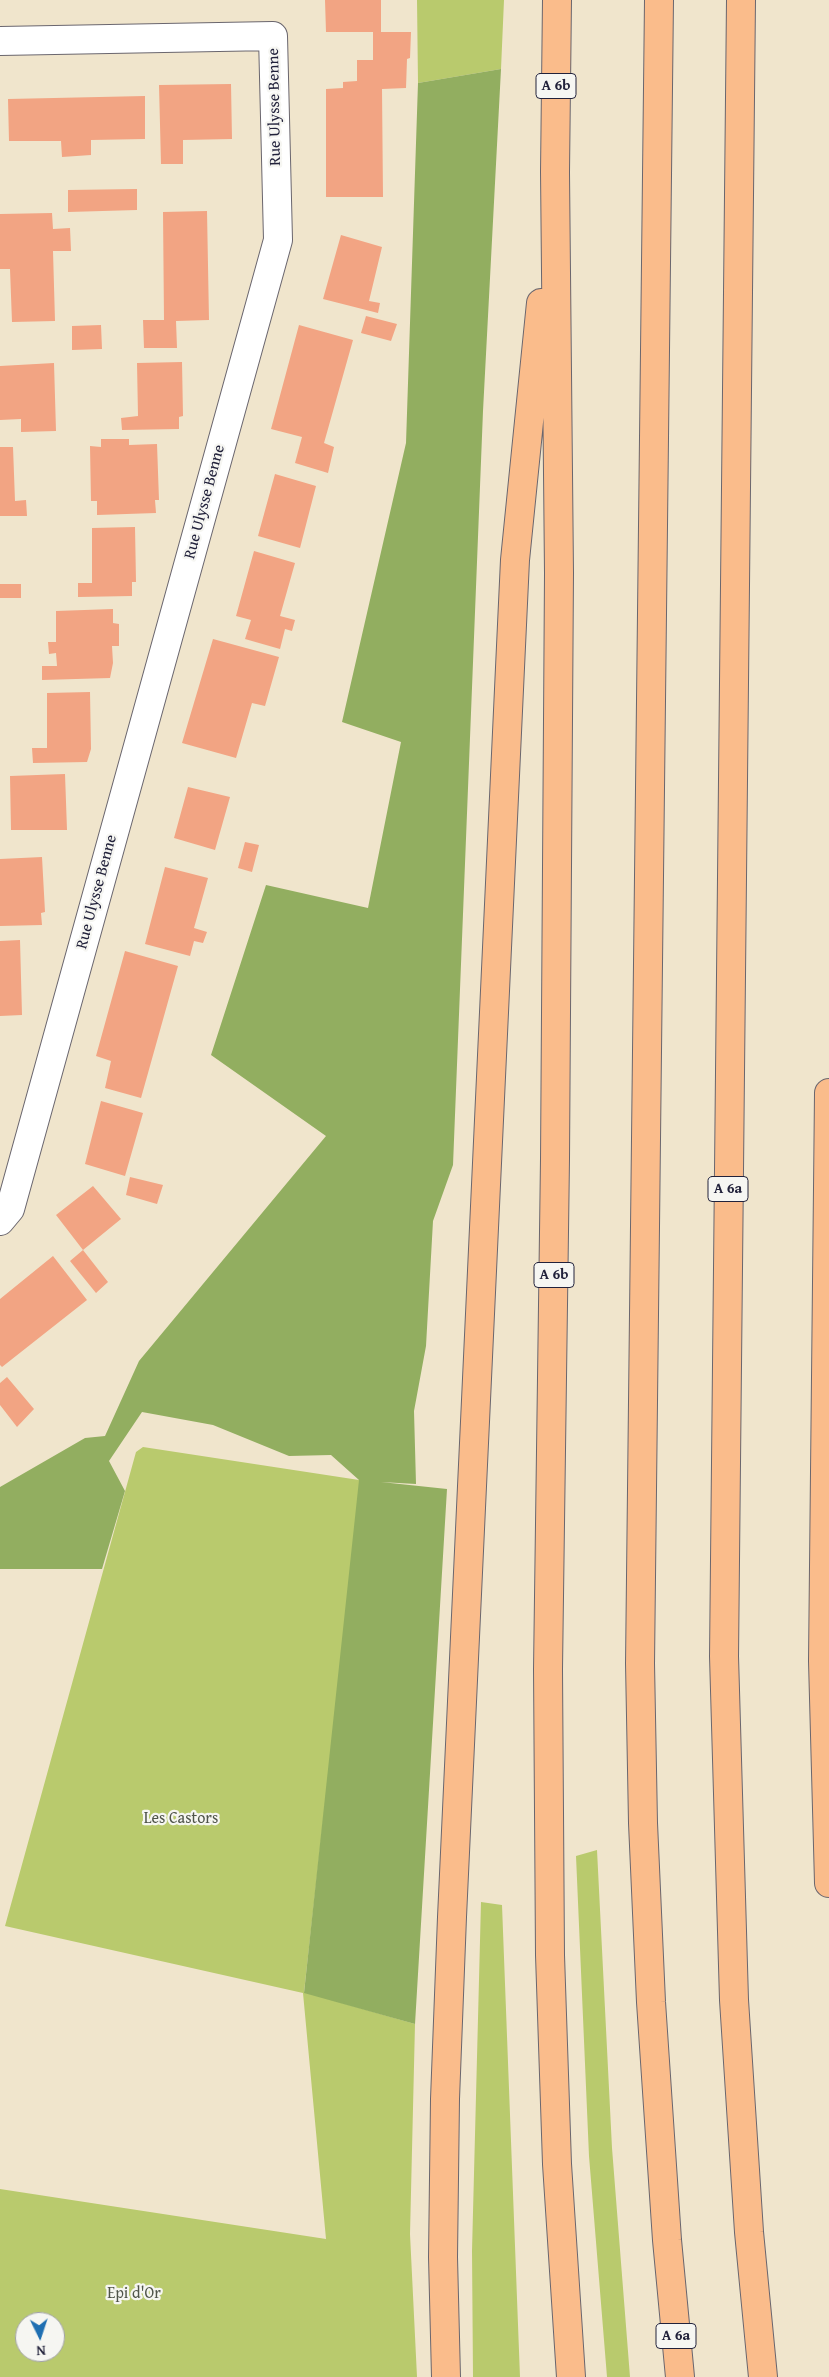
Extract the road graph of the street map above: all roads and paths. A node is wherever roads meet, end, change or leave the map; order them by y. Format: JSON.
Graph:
{"nodes":[{"id":1,"x":557,"y":0,"type":"edge"},
{"id":2,"x":659,"y":0,"type":"edge"},
{"id":3,"x":742,"y":0,"type":"edge"},
{"id":4,"x":0,"y":41,"type":"edge"},
{"id":5,"x":555,"y":172,"type":"junction"},
{"id":6,"x":829,"y":1093,"type":"edge"},
{"id":7,"x":0,"y":1221,"type":"edge"},
{"id":8,"x":829,"y":1883,"type":"edge"},
{"id":9,"x":446,"y":2377,"type":"edge"},
{"id":10,"x":571,"y":2377,"type":"edge"},
{"id":11,"x":680,"y":2377,"type":"edge"},
{"id":12,"x":764,"y":2377,"type":"edge"}],
"edges":[{"from":1,"to":5,"type":"highway","number":"A 6b"},
{"from":2,"to":11,"type":"highway","number":"A 6a"},
{"from":3,"to":12,"type":"highway","number":"A 6a"},
{"from":4,"to":7,"type":"street","name":"Rue Ulysse Benne"},
{"from":5,"to":9,"type":"highway"},
{"from":5,"to":10,"type":"highway","number":"A 6b"},
{"from":6,"to":8,"type":"highway"}]}
